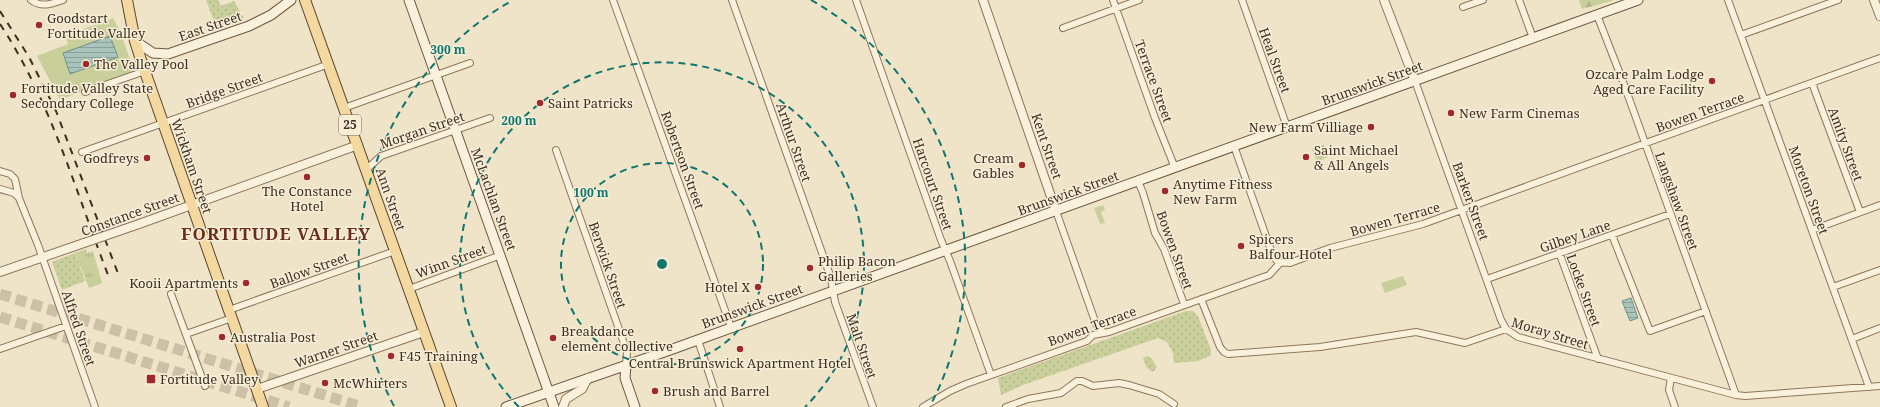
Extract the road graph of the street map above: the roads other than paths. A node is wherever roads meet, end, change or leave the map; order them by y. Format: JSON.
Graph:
{"nodes":[{"id":1,"x":30,"y":0,"type":"edge"},
{"id":2,"x":63,"y":0,"type":"edge"},
{"id":3,"x":128,"y":0,"type":"edge"},
{"id":4,"x":291,"y":0,"type":"edge"},
{"id":5,"x":305,"y":0,"type":"edge"},
{"id":6,"x":409,"y":0,"type":"edge"},
{"id":7,"x":613,"y":0,"type":"edge"},
{"id":8,"x":732,"y":0,"type":"edge"},
{"id":9,"x":856,"y":0,"type":"edge"},
{"id":10,"x":983,"y":0,"type":"edge"},
{"id":11,"x":1113,"y":0,"type":"edge"},
{"id":12,"x":1140,"y":0,"type":"edge"},
{"id":13,"x":1242,"y":0,"type":"edge"},
{"id":14,"x":1384,"y":0,"type":"edge"},
{"id":15,"x":1483,"y":0,"type":"edge"},
{"id":16,"x":1519,"y":0,"type":"edge"},
{"id":17,"x":1638,"y":0,"type":"edge"},
{"id":18,"x":1728,"y":0,"type":"edge"},
{"id":19,"x":1838,"y":0,"type":"edge"},
{"id":20,"x":1874,"y":0,"type":"edge"},
{"id":21,"x":1464,"y":7,"type":"dead end"},
{"id":22,"x":1116,"y":8,"type":"junction"},
{"id":23,"x":1596,"y":15,"type":"junction"},
{"id":24,"x":1880,"y":16,"type":"edge"},
{"id":25,"x":1063,"y":28,"type":"dead end"},
{"id":26,"x":1741,"y":35,"type":"junction"},
{"id":27,"x":1533,"y":38,"type":"junction"},
{"id":28,"x":135,"y":41,"type":"junction"},
{"id":29,"x":1880,"y":58,"type":"edge"},
{"id":30,"x":470,"y":63,"type":"dead end"},
{"id":31,"x":329,"y":64,"type":"junction"},
{"id":32,"x":145,"y":71,"type":"junction"},
{"id":33,"x":436,"y":75,"type":"junction"},
{"id":34,"x":1415,"y":81,"type":"junction"},
{"id":35,"x":1812,"y":83,"type":"junction"},
{"id":36,"x":85,"y":92,"type":"dead end"},
{"id":37,"x":1765,"y":100,"type":"junction"},
{"id":38,"x":344,"y":108,"type":"junction"},
{"id":39,"x":490,"y":118,"type":"dead end"},
{"id":40,"x":163,"y":123,"type":"junction"},
{"id":41,"x":1288,"y":127,"type":"junction"},
{"id":42,"x":455,"y":130,"type":"junction"},
{"id":43,"x":1645,"y":144,"type":"junction"},
{"id":44,"x":358,"y":145,"type":"junction"},
{"id":45,"x":1234,"y":146,"type":"junction"},
{"id":46,"x":556,"y":150,"type":"dead end"},
{"id":47,"x":82,"y":152,"type":"dead end"},
{"id":48,"x":1175,"y":168,"type":"junction"},
{"id":49,"x":367,"y":169,"type":"junction"},
{"id":50,"x":0,"y":171,"type":"edge"},
{"id":51,"x":1138,"y":181,"type":"junction"},
{"id":52,"x":0,"y":189,"type":"edge"},
{"id":53,"x":19,"y":198,"type":"junction"},
{"id":54,"x":191,"y":205,"type":"junction"},
{"id":55,"x":1880,"y":205,"type":"edge"},
{"id":56,"x":1462,"y":210,"type":"junction"},
{"id":57,"x":1056,"y":211,"type":"junction"},
{"id":58,"x":1860,"y":212,"type":"junction"},
{"id":59,"x":1670,"y":214,"type":"junction"},
{"id":60,"x":1812,"y":230,"type":"junction"},
{"id":61,"x":1612,"y":235,"type":"junction"},
{"id":62,"x":946,"y":250,"type":"junction"},
{"id":63,"x":395,"y":251,"type":"junction"},
{"id":64,"x":1558,"y":252,"type":"junction"},
{"id":65,"x":501,"y":255,"type":"junction"},
{"id":66,"x":42,"y":257,"type":"junction"},
{"id":67,"x":1280,"y":263,"type":"junction"},
{"id":68,"x":1880,"y":270,"type":"edge"},
{"id":69,"x":0,"y":272,"type":"edge"},
{"id":70,"x":1487,"y":279,"type":"junction"},
{"id":71,"x":1833,"y":287,"type":"junction"},
{"id":72,"x":409,"y":289,"type":"junction"},
{"id":73,"x":833,"y":291,"type":"junction"},
{"id":74,"x":171,"y":294,"type":"dead end"},
{"id":75,"x":1201,"y":299,"type":"junction"},
{"id":76,"x":1184,"y":304,"type":"junction"},
{"id":77,"x":1706,"y":311,"type":"junction"},
{"id":78,"x":231,"y":314,"type":"junction"},
{"id":79,"x":1096,"y":324,"type":"junction"},
{"id":80,"x":66,"y":326,"type":"junction"},
{"id":81,"x":731,"y":327,"type":"junction"},
{"id":82,"x":1880,"y":328,"type":"edge"},
{"id":83,"x":1506,"y":329,"type":"junction"},
{"id":84,"x":424,"y":332,"type":"junction"},
{"id":85,"x":1103,"y":332,"type":"junction"},
{"id":86,"x":186,"y":334,"type":"junction"},
{"id":87,"x":1093,"y":335,"type":"junction"},
{"id":88,"x":1852,"y":339,"type":"junction"},
{"id":89,"x":698,"y":340,"type":"junction"},
{"id":90,"x":0,"y":349,"type":"edge"},
{"id":91,"x":1598,"y":359,"type":"junction"},
{"id":92,"x":626,"y":365,"type":"junction"},
{"id":93,"x":992,"y":375,"type":"junction"},
{"id":94,"x":588,"y":378,"type":"junction"},
{"id":95,"x":1671,"y":378,"type":"junction"},
{"id":96,"x":205,"y":386,"type":"dead end"},
{"id":97,"x":1880,"y":386,"type":"edge"},
{"id":98,"x":1869,"y":387,"type":"junction"},
{"id":99,"x":257,"y":389,"type":"junction"},
{"id":100,"x":549,"y":392,"type":"junction"},
{"id":101,"x":1736,"y":395,"type":"junction"},
{"id":102,"x":1174,"y":404,"type":"dead end"},
{"id":103,"x":95,"y":407,"type":"edge"},
{"id":104,"x":263,"y":407,"type":"edge"},
{"id":105,"x":451,"y":407,"type":"edge"},
{"id":106,"x":506,"y":407,"type":"edge"},
{"id":107,"x":554,"y":407,"type":"edge"},
{"id":108,"x":563,"y":407,"type":"edge"},
{"id":109,"x":635,"y":407,"type":"edge"},
{"id":110,"x":720,"y":407,"type":"edge"},
{"id":111,"x":873,"y":407,"type":"edge"},
{"id":112,"x":923,"y":407,"type":"edge"},
{"id":113,"x":1006,"y":407,"type":"edge"},
{"id":114,"x":1675,"y":407,"type":"edge"}],
"edges":[{"from":1,"to":2,"type":"street"},
{"from":3,"to":28,"type":"main road","name":"Wickham Street"},
{"from":4,"to":28,"type":"main road","name":"East Street"},
{"from":5,"to":31,"type":"main road","name":"Ann Street","number":"25"},
{"from":6,"to":33,"type":"main road","name":"McLachlan Street"},
{"from":7,"to":81,"type":"street","name":"Robertson Street"},
{"from":8,"to":73,"type":"street","name":"Arthur Street"},
{"from":9,"to":62,"type":"street","name":"Harcourt Street"},
{"from":10,"to":57,"type":"street","name":"Kent Street"},
{"from":11,"to":22,"type":"street","name":"Terrace Street"},
{"from":12,"to":22,"type":"street"},
{"from":13,"to":41,"type":"street","name":"Heal Street"},
{"from":14,"to":34,"type":"street"},
{"from":15,"to":21,"type":"street"},
{"from":16,"to":27,"type":"street"},
{"from":17,"to":23,"type":"main road","name":"Brunswick Street"},
{"from":18,"to":26,"type":"street","name":"Moreton Street"},
{"from":19,"to":26,"type":"street"},
{"from":20,"to":24,"type":"street"},
{"from":22,"to":25,"type":"street"},
{"from":22,"to":48,"type":"street","name":"Terrace Street"},
{"from":23,"to":27,"type":"main road","name":"Brunswick Street"},
{"from":23,"to":43,"type":"street","name":"Langshaw Street"},
{"from":26,"to":37,"type":"street","name":"Moreton Street"},
{"from":27,"to":34,"type":"main road","name":"Brunswick Street"},
{"from":28,"to":32,"type":"main road","name":"Wickham Street"},
{"from":29,"to":35,"type":"street","name":"Bowen Terrace"},
{"from":30,"to":33,"type":"street"},
{"from":31,"to":38,"type":"main road","name":"Ann Street","number":"25"},
{"from":31,"to":40,"type":"street","name":"Bridge Street"},
{"from":32,"to":36,"type":"street"},
{"from":32,"to":40,"type":"main road","name":"Wickham Street"},
{"from":33,"to":38,"type":"street"},
{"from":33,"to":42,"type":"main road","name":"McLachlan Street"},
{"from":34,"to":41,"type":"main road","name":"Brunswick Street"},
{"from":34,"to":56,"type":"street","name":"Barker Street"},
{"from":35,"to":37,"type":"street","name":"Bowen Terrace"},
{"from":35,"to":58,"type":"street","name":"Amity Street"},
{"from":37,"to":43,"type":"street","name":"Bowen Terrace"},
{"from":37,"to":60,"type":"street","name":"Moreton Street"},
{"from":38,"to":44,"type":"main road","name":"Ann Street","number":"25"},
{"from":39,"to":42,"type":"street","name":"Morgan Street"},
{"from":40,"to":47,"type":"street","name":"Bridge Street"},
{"from":40,"to":54,"type":"main road","name":"Wickham Street"},
{"from":41,"to":45,"type":"main road","name":"Brunswick Street"},
{"from":42,"to":49,"type":"street","name":"Morgan Street"},
{"from":42,"to":65,"type":"main road","name":"McLachlan Street"},
{"from":43,"to":56,"type":"street","name":"Bowen Terrace"},
{"from":43,"to":59,"type":"street","name":"Langshaw Street"},
{"from":44,"to":49,"type":"main road","name":"Ann Street","number":"25"},
{"from":44,"to":54,"type":"street","name":"Constance Street"},
{"from":45,"to":48,"type":"main road","name":"Brunswick Street"},
{"from":45,"to":67,"type":"street"},
{"from":46,"to":92,"type":"street","name":"Berwick Street"},
{"from":48,"to":51,"type":"main road","name":"Brunswick Street"},
{"from":49,"to":63,"type":"main road","name":"Ann Street","number":"25"},
{"from":50,"to":53,"type":"street","name":"Alfred Street"},
{"from":51,"to":57,"type":"main road","name":"Brunswick Street"},
{"from":51,"to":76,"type":"street","name":"Bowen Street"},
{"from":52,"to":53,"type":"street"},
{"from":53,"to":66,"type":"street","name":"Alfred Street"},
{"from":54,"to":66,"type":"street","name":"Constance Street","bridge":true},
{"from":54,"to":78,"type":"main road","name":"Wickham Street"},
{"from":55,"to":58,"type":"street"},
{"from":56,"to":67,"type":"street","name":"Bowen Terrace"},
{"from":56,"to":70,"type":"street","name":"Barker Street"},
{"from":57,"to":62,"type":"main road","name":"Brunswick Street"},
{"from":57,"to":79,"type":"street","name":"Kent Street"},
{"from":58,"to":60,"type":"street"},
{"from":59,"to":61,"type":"street","name":"Gilbey Lane"},
{"from":59,"to":77,"type":"street","name":"Langshaw Street"},
{"from":60,"to":71,"type":"street","name":"Moreton Street"},
{"from":61,"to":64,"type":"street","name":"Gilbey Lane"},
{"from":61,"to":77,"type":"street"},
{"from":62,"to":73,"type":"main road","name":"Brunswick Street"},
{"from":62,"to":93,"type":"street","name":"Harcourt Street"},
{"from":63,"to":72,"type":"main road","name":"Ann Street","number":"25"},
{"from":63,"to":78,"type":"street","name":"Ballow Street"},
{"from":64,"to":70,"type":"street","name":"Gilbey Lane"},
{"from":64,"to":91,"type":"street","name":"Locke Street"},
{"from":65,"to":72,"type":"street","name":"Winn Street"},
{"from":65,"to":100,"type":"main road","name":"McLachlan Street"},
{"from":66,"to":69,"type":"street","name":"Constance Street"},
{"from":66,"to":80,"type":"street","name":"Alfred Street"},
{"from":67,"to":75,"type":"street","name":"Bowen Terrace"},
{"from":68,"to":71,"type":"street"},
{"from":70,"to":83,"type":"street","name":"Barker Street"},
{"from":71,"to":88,"type":"street","name":"Moreton Street"},
{"from":72,"to":84,"type":"main road","name":"Ann Street","number":"25"},
{"from":73,"to":81,"type":"main road","name":"Brunswick Street"},
{"from":73,"to":111,"type":"street","name":"Malt Street"},
{"from":74,"to":86,"type":"street"},
{"from":75,"to":76,"type":"street","name":"Bowen Terrace"},
{"from":75,"to":83,"type":"street","name":"Moray Street"},
{"from":76,"to":85,"type":"street","name":"Bowen Terrace"},
{"from":77,"to":101,"type":"street","name":"Langshaw Street"},
{"from":78,"to":86,"type":"street","name":"Ballow Street"},
{"from":78,"to":99,"type":"main road","name":"Wickham Street"},
{"from":79,"to":85,"type":"street","name":"Kent Street"},
{"from":79,"to":87,"type":"street"},
{"from":80,"to":90,"type":"street"},
{"from":80,"to":103,"type":"street","name":"Alfred Street"},
{"from":81,"to":89,"type":"main road","name":"Brunswick Street"},
{"from":82,"to":88,"type":"street"},
{"from":83,"to":91,"type":"street","name":"Moray Street"},
{"from":84,"to":99,"type":"street","name":"Warner Street"},
{"from":84,"to":105,"type":"main road","name":"Ann Street","number":"25"},
{"from":85,"to":87,"type":"street","name":"Bowen Terrace"},
{"from":86,"to":96,"type":"street"},
{"from":87,"to":93,"type":"street","name":"Bowen Terrace"},
{"from":88,"to":98,"type":"street","name":"Moreton Street"},
{"from":89,"to":92,"type":"main road","name":"Brunswick Street"},
{"from":89,"to":110,"type":"street"},
{"from":91,"to":95,"type":"street","name":"Moray Street"},
{"from":92,"to":94,"type":"main road","name":"Brunswick Street"},
{"from":92,"to":109,"type":"main road"},
{"from":93,"to":112,"type":"street","name":"Bowen Terrace"},
{"from":94,"to":100,"type":"main road","name":"Brunswick Street"},
{"from":94,"to":108,"type":"street"},
{"from":95,"to":101,"type":"street","name":"Moray Street"},
{"from":95,"to":114,"type":"street"},
{"from":97,"to":98,"type":"street","name":"Moray Street"},
{"from":98,"to":101,"type":"street","name":"Moray Street"},
{"from":99,"to":104,"type":"main road","name":"Wickham Street"},
{"from":100,"to":106,"type":"main road","name":"Brunswick Street"},
{"from":100,"to":107,"type":"main road","name":"McLachlan Street"},
{"from":102,"to":113,"type":"street"}]}
